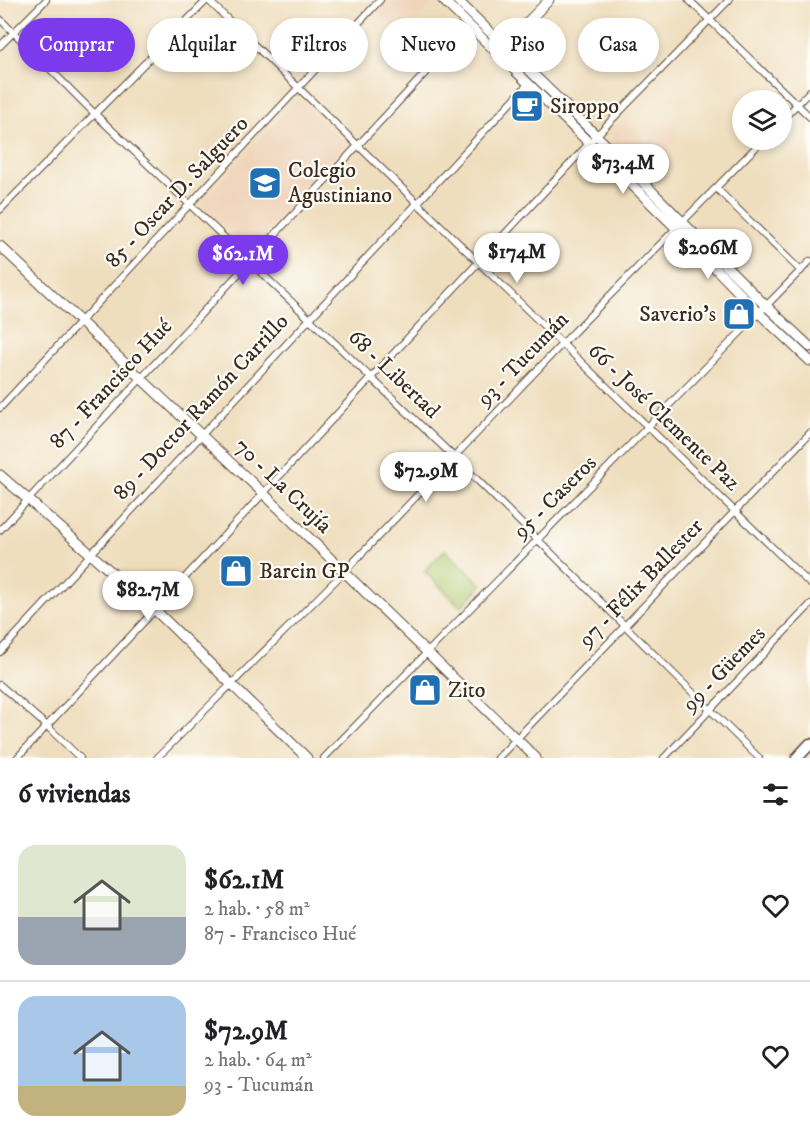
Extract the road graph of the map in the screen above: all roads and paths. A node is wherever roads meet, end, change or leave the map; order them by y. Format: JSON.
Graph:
{"nodes":[{"id":1,"x":46,"y":0,"type":"edge"},
{"id":2,"x":207,"y":0,"type":"edge"},
{"id":3,"x":380,"y":0,"type":"edge"},
{"id":4,"x":443,"y":0,"type":"edge"},
{"id":5,"x":457,"y":0,"type":"edge"},
{"id":6,"x":549,"y":0,"type":"edge"},
{"id":7,"x":689,"y":0,"type":"edge"},
{"id":8,"x":729,"y":0,"type":"edge"},
{"id":9,"x":461,"y":18,"type":"edge"},
{"id":10,"x":531,"y":18,"type":"edge"},
{"id":11,"x":0,"y":19,"type":"edge"},
{"id":12,"x":710,"y":20,"type":"junction"},
{"id":13,"x":14,"y":33,"type":"junction"},
{"id":14,"x":489,"y":36,"type":"edge"},
{"id":15,"x":0,"y":46,"type":"edge"},
{"id":16,"x":426,"y":72,"type":"edge"},
{"id":17,"x":520,"y":72,"type":"edge"},
{"id":18,"x":524,"y":72,"type":"edge"},
{"id":19,"x":529,"y":83,"type":"junction"},
{"id":20,"x":298,"y":88,"type":"junction"},
{"id":21,"x":810,"y":91,"type":"edge"},
{"id":22,"x":797,"y":104,"type":"junction"},
{"id":23,"x":792,"y":109,"type":"edge"},
{"id":24,"x":95,"y":114,"type":"junction"},
{"id":25,"x":810,"y":117,"type":"edge"},
{"id":26,"x":593,"y":140,"type":"junction"},
{"id":27,"x":358,"y":144,"type":"junction"},
{"id":28,"x":753,"y":150,"type":"edge"},
{"id":29,"x":716,"y":188,"type":"junction"},
{"id":30,"x":418,"y":203,"type":"junction"},
{"id":31,"x":190,"y":204,"type":"junction"},
{"id":32,"x":0,"y":210,"type":"edge"},
{"id":33,"x":679,"y":225,"type":"junction"},
{"id":34,"x":0,"y":246,"type":"edge"},
{"id":35,"x":251,"y":261,"type":"junction"},
{"id":36,"x":810,"y":261,"type":"edge"},
{"id":37,"x":478,"y":263,"type":"junction"},
{"id":38,"x":801,"y":271,"type":"junction"},
{"id":39,"x":763,"y":310,"type":"junction"},
{"id":40,"x":310,"y":318,"type":"junction"},
{"id":41,"x":80,"y":322,"type":"junction"},
{"id":42,"x":562,"y":344,"type":"junction"},
{"id":43,"x":810,"y":348,"type":"edge"},
{"id":44,"x":810,"y":361,"type":"edge"},
{"id":45,"x":371,"y":377,"type":"junction"},
{"id":46,"x":140,"y":379,"type":"junction"},
{"id":47,"x":0,"y":408,"type":"edge"},
{"id":48,"x":648,"y":428,"type":"junction"},
{"id":49,"x":810,"y":433,"type":"edge"},
{"id":50,"x":202,"y":436,"type":"junction"},
{"id":51,"x":454,"y":457,"type":"junction"},
{"id":52,"x":0,"y":475,"type":"edge"},
{"id":53,"x":263,"y":493,"type":"junction"},
{"id":54,"x":29,"y":500,"type":"junction"},
{"id":55,"x":736,"y":511,"type":"junction"},
{"id":56,"x":0,"y":531,"type":"edge"},
{"id":57,"x":537,"y":540,"type":"junction"},
{"id":58,"x":92,"y":553,"type":"junction"},
{"id":59,"x":344,"y":572,"type":"junction"},
{"id":60,"x":810,"y":584,"type":"edge"},
{"id":61,"x":810,"y":605,"type":"edge"},
{"id":62,"x":155,"y":610,"type":"junction"},
{"id":63,"x":624,"y":626,"type":"junction"},
{"id":64,"x":0,"y":652,"type":"edge"},
{"id":65,"x":428,"y":654,"type":"junction"},
{"id":66,"x":232,"y":684,"type":"junction"},
{"id":67,"x":0,"y":685,"type":"edge"},
{"id":68,"x":711,"y":710,"type":"junction"},
{"id":69,"x":47,"y":726,"type":"junction"},
{"id":70,"x":517,"y":739,"type":"junction"},
{"id":71,"x":810,"y":744,"type":"edge"},
{"id":72,"x":17,"y":758,"type":"edge"},
{"id":73,"x":80,"y":758,"type":"edge"},
{"id":74,"x":158,"y":758,"type":"edge"},
{"id":75,"x":307,"y":758,"type":"edge"},
{"id":76,"x":324,"y":758,"type":"edge"},
{"id":77,"x":498,"y":758,"type":"edge"},
{"id":78,"x":536,"y":758,"type":"edge"},
{"id":79,"x":664,"y":758,"type":"edge"},
{"id":80,"x":759,"y":758,"type":"edge"},
{"id":81,"x":797,"y":758,"type":"edge"}],
"edges":[{"from":1,"to":13,"type":"street"},
{"from":2,"to":20,"type":"street","name":"66 - José Clemente Paz"},
{"from":2,"to":24,"type":"street"},
{"from":3,"to":20,"type":"street","name":"85 - Oscar D. Salguero"},
{"from":4,"to":9,"type":"street"},
{"from":5,"to":14,"type":"street"},
{"from":6,"to":10,"type":"street"},
{"from":7,"to":12,"type":"street"},
{"from":8,"to":12,"type":"street"},
{"from":11,"to":13,"type":"street","name":"68 - Libertad"},
{"from":12,"to":22,"type":"street"},
{"from":12,"to":26,"type":"street"},
{"from":13,"to":15,"type":"street"},
{"from":13,"to":24,"type":"street","name":"68 - Libertad"},
{"from":16,"to":27,"type":"street","name":"87 - Francisco Hué"},
{"from":17,"to":19,"type":"street"},
{"from":18,"to":26,"type":"street"},
{"from":19,"to":26,"type":"street"},
{"from":19,"to":30,"type":"street","name":"89 - Doctor Ramón Carrillo"},
{"from":20,"to":27,"type":"street","name":"66 - José Clemente Paz"},
{"from":20,"to":31,"type":"street","name":"85 - Oscar D. Salguero"},
{"from":21,"to":22,"type":"street"},
{"from":22,"to":23,"type":"street"},
{"from":22,"to":25,"type":"street"},
{"from":24,"to":31,"type":"street","name":"68 - Libertad"},
{"from":24,"to":32,"type":"street"},
{"from":26,"to":33,"type":"street"},
{"from":26,"to":37,"type":"street"},
{"from":27,"to":30,"type":"street","name":"66 - José Clemente Paz"},
{"from":27,"to":35,"type":"street","name":"87 - Francisco Hué"},
{"from":28,"to":29,"type":"street","name":"93 - Tucumán"},
{"from":29,"to":33,"type":"street","name":"93 - Tucumán"},
{"from":29,"to":38,"type":"street"},
{"from":30,"to":37,"type":"street","name":"66 - José Clemente Paz"},
{"from":30,"to":40,"type":"street","name":"89 - Doctor Ramón Carrillo"},
{"from":31,"to":35,"type":"street","name":"68 - Libertad"},
{"from":31,"to":41,"type":"street","name":"85 - Oscar D. Salguero"},
{"from":33,"to":39,"type":"street"},
{"from":33,"to":42,"type":"street","name":"93 - Tucumán"},
{"from":34,"to":41,"type":"street","name":"70 - La Crujía"},
{"from":35,"to":40,"type":"street","name":"68 - Libertad"},
{"from":35,"to":46,"type":"street","name":"87 - Francisco Hué"},
{"from":36,"to":38,"type":"street","name":"95 - Caseros"},
{"from":37,"to":42,"type":"street","name":"66 - José Clemente Paz"},
{"from":37,"to":45,"type":"street"},
{"from":38,"to":39,"type":"street","name":"95 - Caseros"},
{"from":39,"to":43,"type":"street"},
{"from":39,"to":44,"type":"street"},
{"from":39,"to":48,"type":"street","name":"95 - Caseros"},
{"from":40,"to":45,"type":"street","name":"68 - Libertad"},
{"from":40,"to":50,"type":"street","name":"89 - Doctor Ramón Carrillo"},
{"from":41,"to":46,"type":"street","name":"70 - La Crujía"},
{"from":41,"to":47,"type":"street","name":"85 - Oscar D. Salguero"},
{"from":42,"to":48,"type":"street","name":"66 - José Clemente Paz"},
{"from":42,"to":51,"type":"street","name":"93 - Tucumán"},
{"from":45,"to":51,"type":"street","name":"68 - Libertad"},
{"from":45,"to":53,"type":"street"},
{"from":46,"to":50,"type":"street","name":"70 - La Crujía"},
{"from":46,"to":54,"type":"street","name":"87 - Francisco Hué"},
{"from":48,"to":55,"type":"street","name":"66 - José Clemente Paz"},
{"from":48,"to":57,"type":"street","name":"95 - Caseros"},
{"from":49,"to":55,"type":"street","name":"97 - Félix Ballester"},
{"from":50,"to":53,"type":"street","name":"70 - La Crujía"},
{"from":50,"to":58,"type":"street","name":"89 - Doctor Ramón Carrillo"},
{"from":51,"to":57,"type":"street","name":"68 - Libertad"},
{"from":51,"to":59,"type":"street","name":"93 - Tucumán"},
{"from":52,"to":54,"type":"street"},
{"from":53,"to":59,"type":"street","name":"70 - La Crujía"},
{"from":53,"to":62,"type":"street"},
{"from":54,"to":56,"type":"street","name":"87 - Francisco Hué"},
{"from":54,"to":58,"type":"street"},
{"from":55,"to":60,"type":"street","name":"66 - José Clemente Paz"},
{"from":55,"to":63,"type":"street","name":"97 - Félix Ballester"},
{"from":57,"to":63,"type":"street","name":"68 - Libertad"},
{"from":57,"to":65,"type":"street","name":"95 - Caseros"},
{"from":58,"to":62,"type":"street"},
{"from":58,"to":64,"type":"street","name":"89 - Doctor Ramón Carrillo"},
{"from":59,"to":65,"type":"street","name":"70 - La Crujía"},
{"from":59,"to":66,"type":"street","name":"93 - Tucumán"},
{"from":61,"to":68,"type":"street","name":"99 - Güemes"},
{"from":62,"to":66,"type":"street"},
{"from":62,"to":69,"type":"street"},
{"from":63,"to":68,"type":"street","name":"68 - Libertad"},
{"from":63,"to":70,"type":"street","name":"97 - Félix Ballester"},
{"from":65,"to":70,"type":"street","name":"70 - La Crujía"},
{"from":65,"to":76,"type":"street","name":"95 - Caseros"},
{"from":66,"to":74,"type":"street","name":"93 - Tucumán"},
{"from":66,"to":75,"type":"street"},
{"from":67,"to":69,"type":"street"},
{"from":68,"to":79,"type":"street","name":"99 - Güemes"},
{"from":68,"to":80,"type":"street","name":"68 - Libertad"},
{"from":69,"to":72,"type":"street"},
{"from":69,"to":73,"type":"street"},
{"from":70,"to":77,"type":"street","name":"97 - Félix Ballester"},
{"from":70,"to":78,"type":"street","name":"70 - La Crujía"},
{"from":71,"to":81,"type":"main road"}]}
